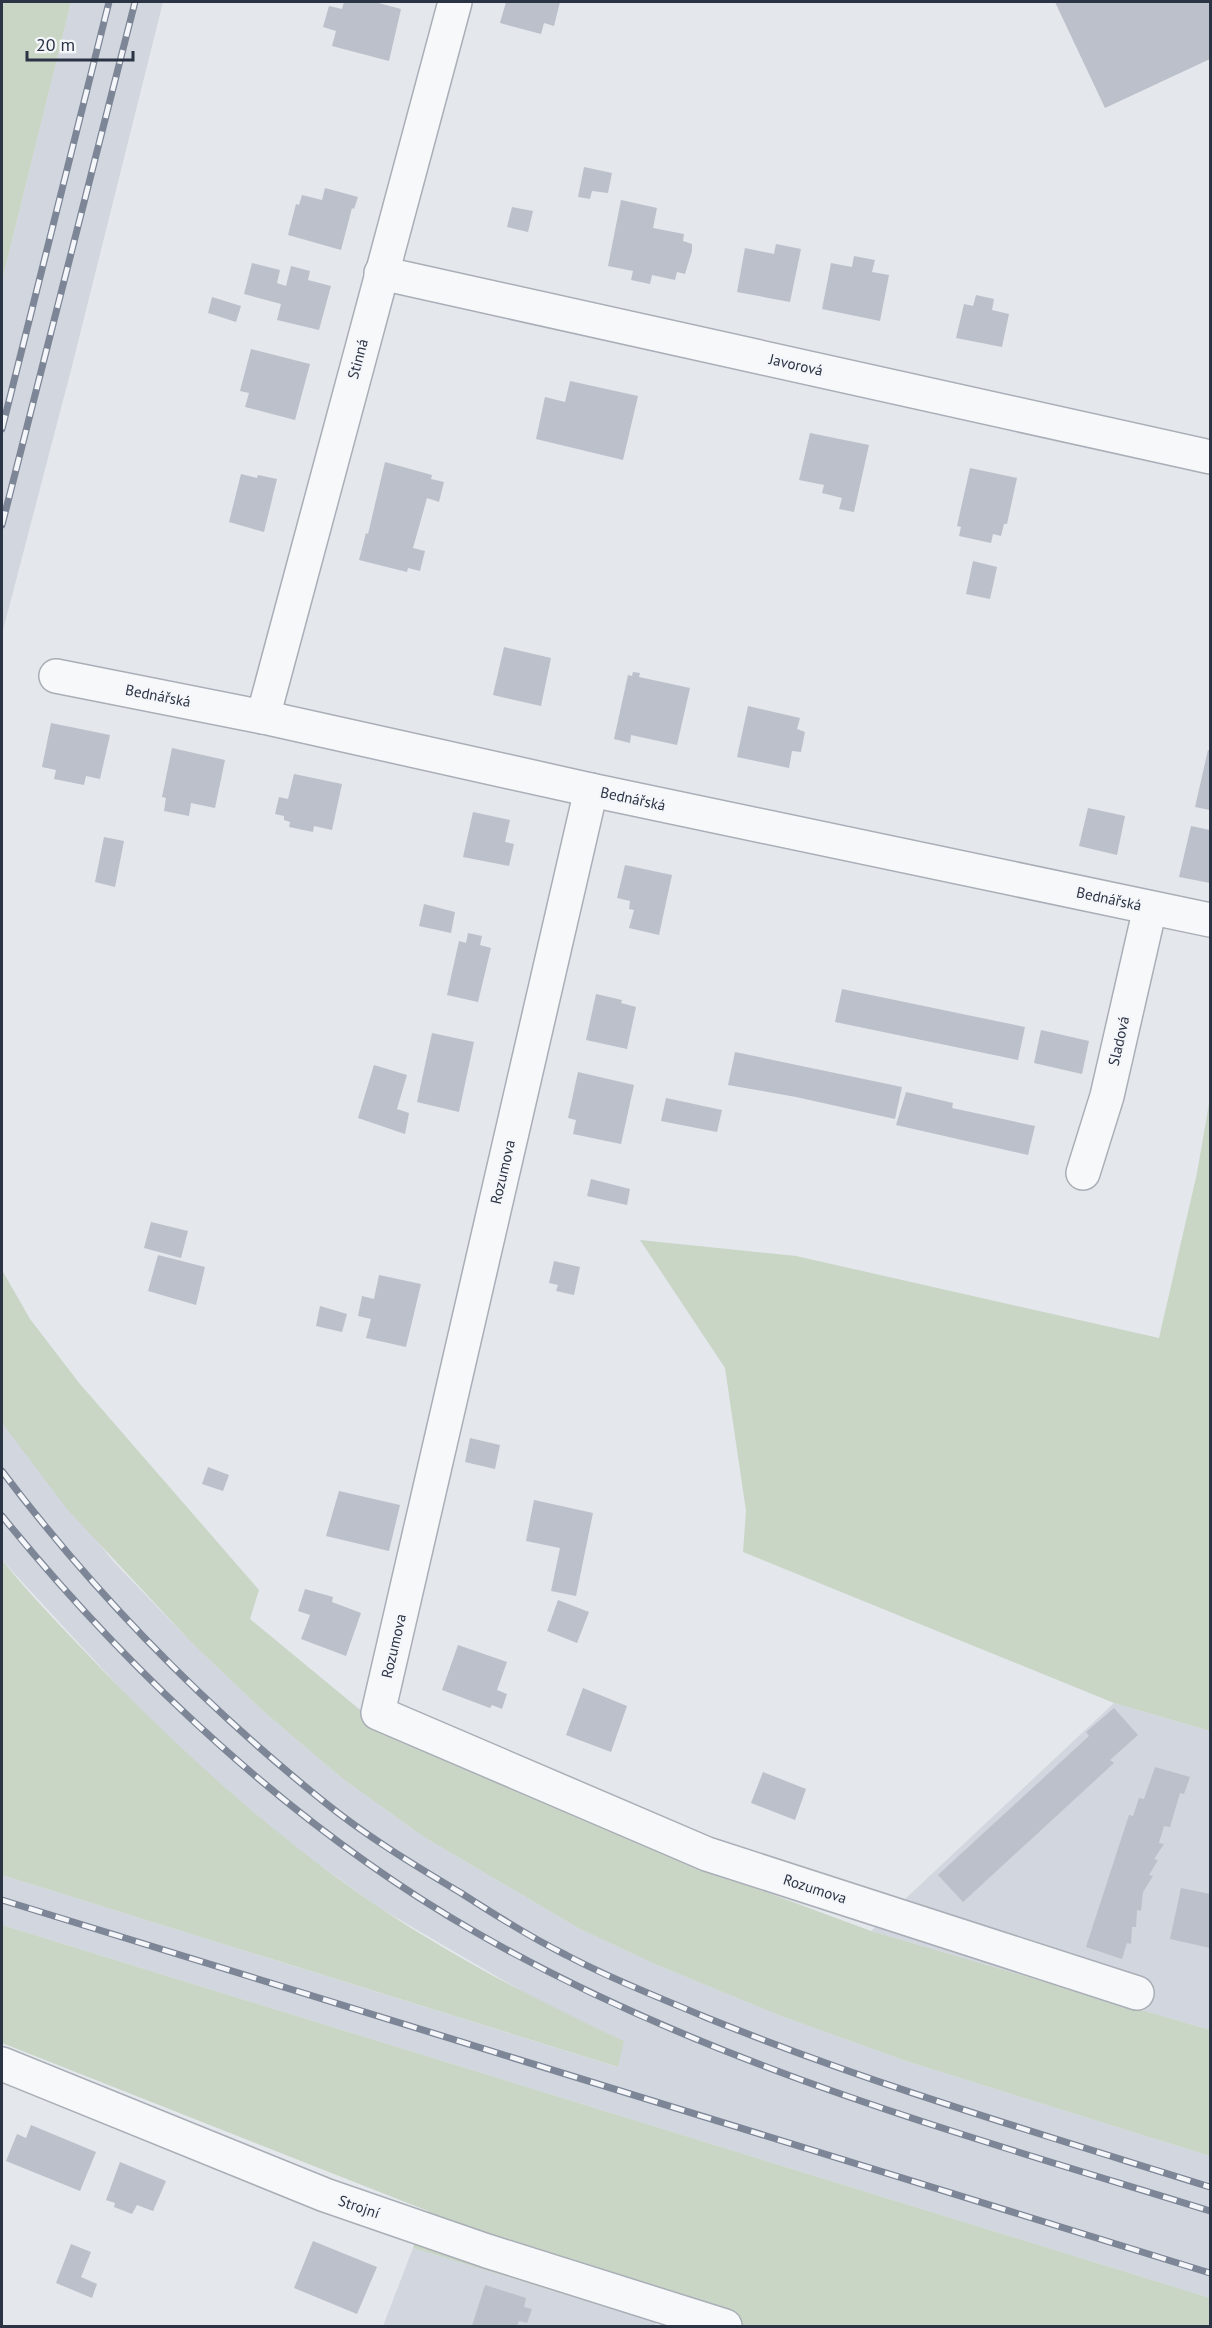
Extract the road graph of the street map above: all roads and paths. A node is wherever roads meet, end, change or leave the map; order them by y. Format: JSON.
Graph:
{"nodes":[{"id":1,"x":455,"y":2,"type":"edge"},
{"id":2,"x":381,"y":273,"type":"junction"},
{"id":3,"x":1210,"y":457,"type":"edge"},
{"id":4,"x":56,"y":676,"type":"dead end"},
{"id":5,"x":263,"y":717,"type":"junction"},
{"id":6,"x":591,"y":790,"type":"junction"},
{"id":7,"x":1149,"y":908,"type":"junction"},
{"id":8,"x":1210,"y":920,"type":"edge"},
{"id":9,"x":1083,"y":1173,"type":"dead end"},
{"id":10,"x":1137,"y":1993,"type":"dead end"},
{"id":11,"x":2,"y":2064,"type":"edge"},
{"id":12,"x":725,"y":2326,"type":"edge"}],
"edges":[{"from":1,"to":2,"type":"street","name":"Stinná"},
{"from":2,"to":3,"type":"street","name":"Javorová"},
{"from":2,"to":5,"type":"street","name":"Stinná"},
{"from":4,"to":5,"type":"street","name":"Bednářská"},
{"from":5,"to":6,"type":"street","name":"Bednářská"},
{"from":6,"to":7,"type":"street","name":"Bednářská"},
{"from":6,"to":10,"type":"street","name":"Rozumova"},
{"from":7,"to":8,"type":"street","name":"Bednářská"},
{"from":7,"to":9,"type":"street","name":"Sladová"},
{"from":11,"to":12,"type":"street","name":"Strojní"}]}
